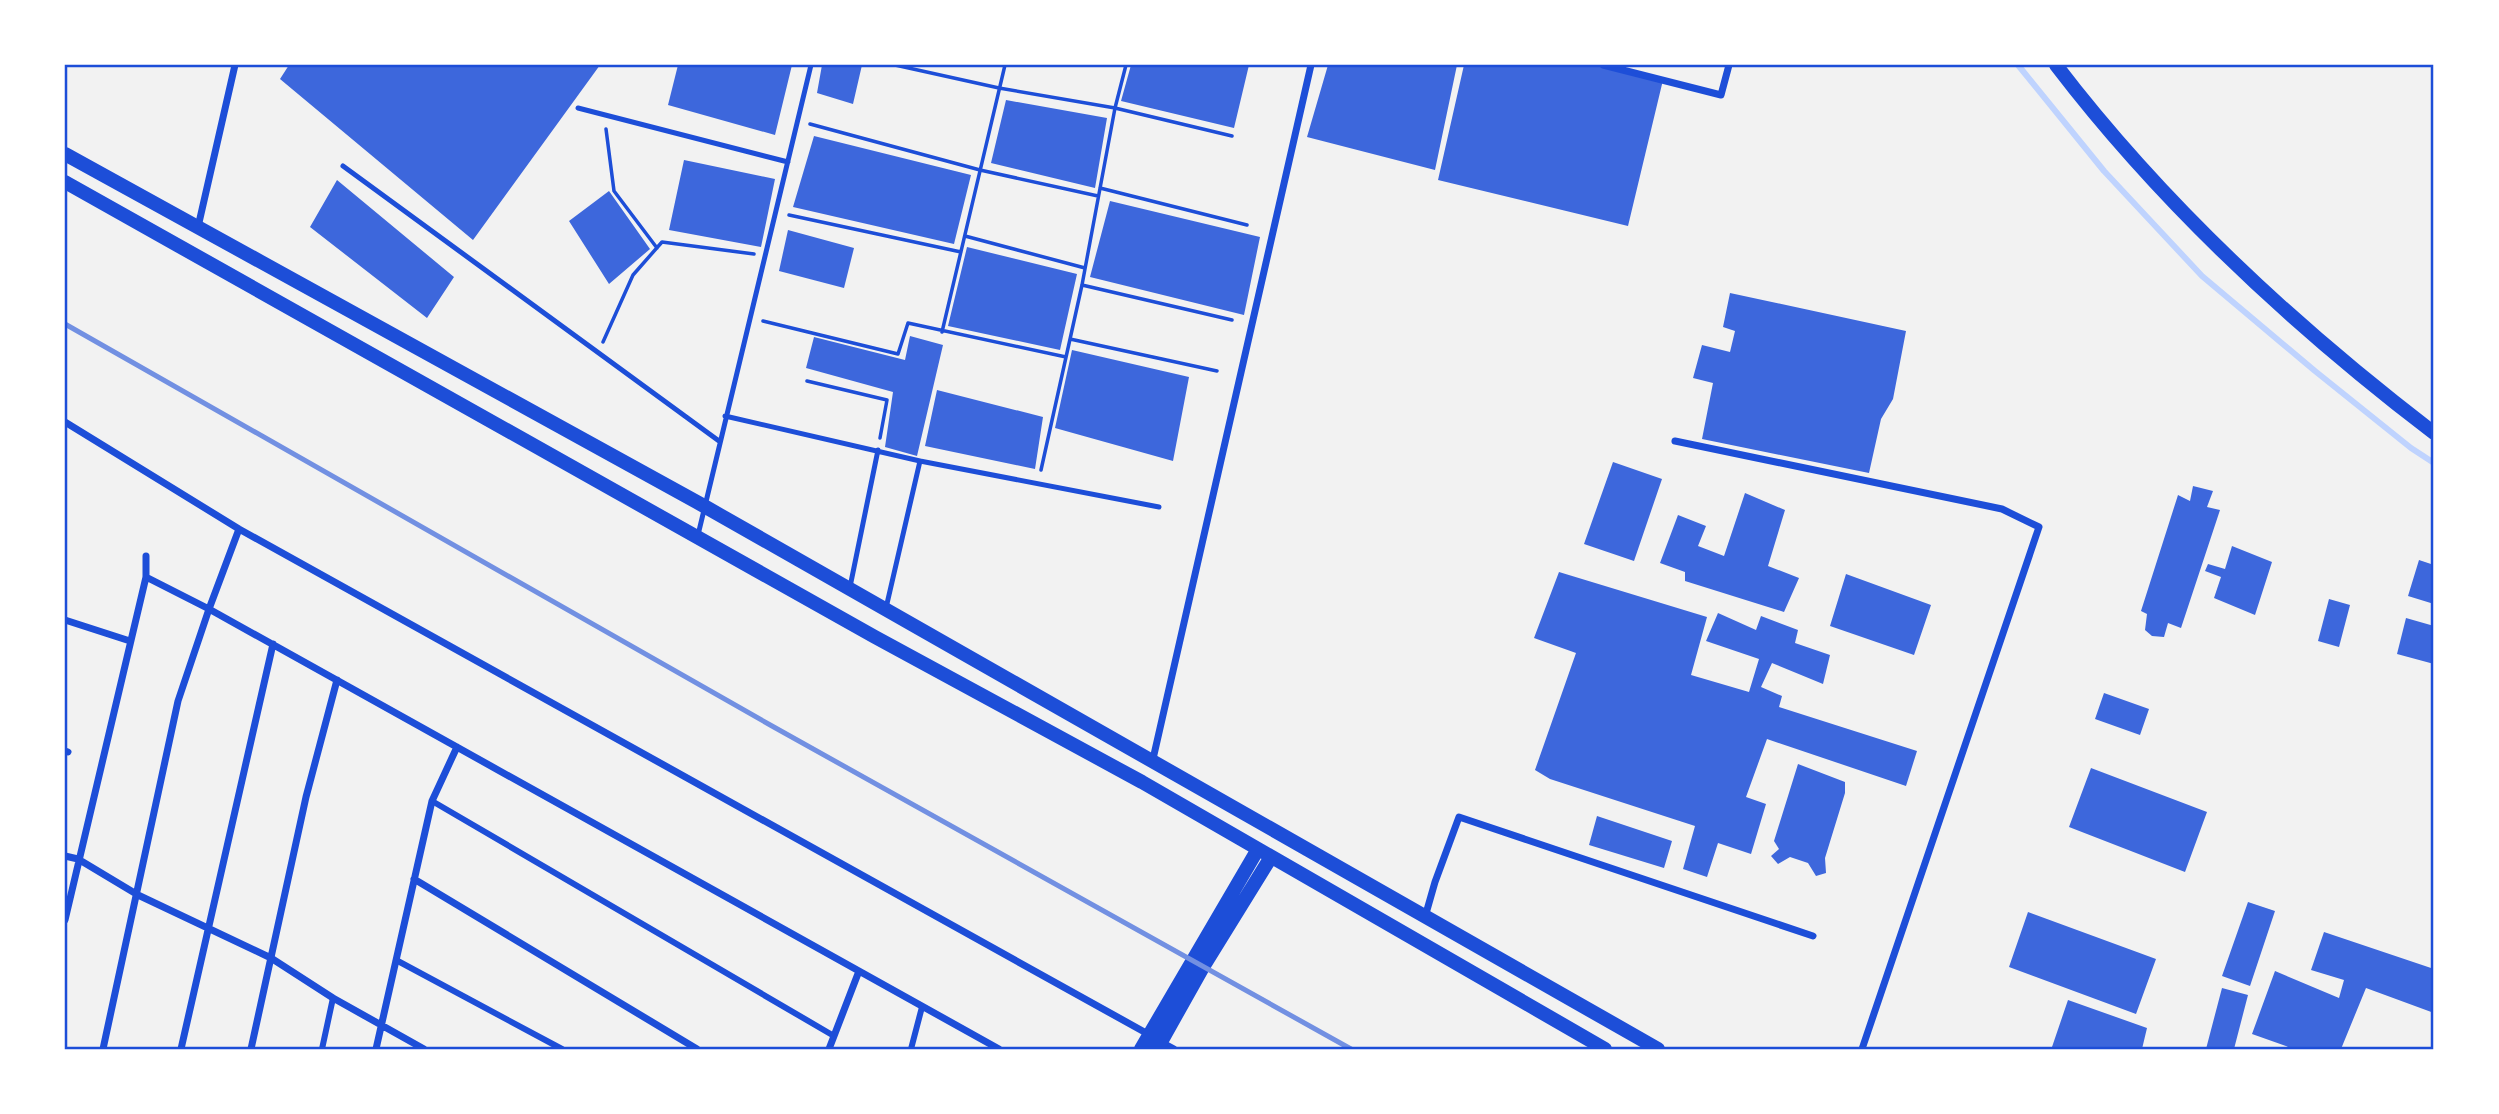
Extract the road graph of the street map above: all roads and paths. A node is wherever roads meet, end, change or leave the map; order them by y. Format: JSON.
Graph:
{"nodes":[{"id":1,"x":235,"y":65,"type":"edge"},
{"id":2,"x":811,"y":65,"type":"edge"},
{"id":3,"x":895,"y":65,"type":"edge"},
{"id":4,"x":1005,"y":65,"type":"edge"},
{"id":5,"x":1126,"y":65,"type":"edge"},
{"id":6,"x":1311,"y":65,"type":"edge"},
{"id":7,"x":1602,"y":65,"type":"edge"},
{"id":8,"x":1729,"y":65,"type":"edge"},
{"id":9,"x":2056,"y":65,"type":"edge"},
{"id":10,"x":999,"y":88,"type":"junction"},
{"id":11,"x":578,"y":108,"type":"dead end"},
{"id":12,"x":1115,"y":108,"type":"junction"},
{"id":13,"x":604,"y":115,"type":"junction"},
{"id":14,"x":798,"y":121,"type":"junction"},
{"id":15,"x":1232,"y":135,"type":"dead end"},
{"id":16,"x":65,"y":154,"type":"edge"},
{"id":17,"x":788,"y":162,"type":"junction"},
{"id":18,"x":343,"y":166,"type":"dead end"},
{"id":19,"x":980,"y":170,"type":"junction"},
{"id":20,"x":65,"y":182,"type":"edge"},
{"id":21,"x":1100,"y":188,"type":"junction"},
{"id":22,"x":1099,"y":197,"type":"junction"},
{"id":23,"x":777,"y":212,"type":"junction"},
{"id":24,"x":1247,"y":225,"type":"dead end"},
{"id":25,"x":198,"y":228,"type":"junction"},
{"id":26,"x":965,"y":236,"type":"junction"},
{"id":27,"x":657,"y":248,"type":"junction"},
{"id":28,"x":961,"y":252,"type":"junction"},
{"id":29,"x":766,"y":256,"type":"junction"},
{"id":30,"x":1085,"y":268,"type":"junction"},
{"id":31,"x":1082,"y":285,"type":"junction"},
{"id":32,"x":750,"y":318,"type":"junction"},
{"id":33,"x":1232,"y":320,"type":"dead end"},
{"id":34,"x":942,"y":332,"type":"junction"},
{"id":35,"x":1070,"y":339,"type":"junction"},
{"id":36,"x":598,"y":352,"type":"junction"},
{"id":37,"x":1066,"y":357,"type":"junction"},
{"id":38,"x":1217,"y":371,"type":"dead end"},
{"id":39,"x":807,"y":381,"type":"dead end"},
{"id":40,"x":725,"y":416,"type":"junction"},
{"id":41,"x":65,"y":422,"type":"edge"},
{"id":42,"x":2434,"y":432,"type":"edge"},
{"id":43,"x":719,"y":441,"type":"junction"},
{"id":44,"x":1675,"y":441,"type":"dead end"},
{"id":45,"x":878,"y":450,"type":"junction"},
{"id":46,"x":920,"y":461,"type":"junction"},
{"id":47,"x":1038,"y":483,"type":"junction"},
{"id":48,"x":704,"y":506,"type":"junction"},
{"id":49,"x":1159,"y":507,"type":"dead end"},
{"id":50,"x":239,"y":529,"type":"junction"},
{"id":51,"x":698,"y":536,"type":"junction"},
{"id":52,"x":146,"y":556,"type":"dead end"},
{"id":53,"x":146,"y":577,"type":"junction"},
{"id":54,"x":850,"y":589,"type":"junction"},
{"id":55,"x":209,"y":608,"type":"junction"},
{"id":56,"x":885,"y":610,"type":"junction"},
{"id":57,"x":65,"y":620,"type":"edge"},
{"id":58,"x":130,"y":640,"type":"junction"},
{"id":59,"x":274,"y":644,"type":"junction"},
{"id":60,"x":337,"y":680,"type":"junction"},
{"id":61,"x":457,"y":747,"type":"junction"},
{"id":62,"x":1153,"y":760,"type":"junction"},
{"id":63,"x":432,"y":801,"type":"junction"},
{"id":64,"x":1264,"y":853,"type":"junction"},
{"id":65,"x":65,"y":856,"type":"edge"},
{"id":66,"x":78,"y":859,"type":"junction"},
{"id":67,"x":414,"y":879,"type":"junction"},
{"id":68,"x":138,"y":895,"type":"junction"},
{"id":69,"x":1425,"y":917,"type":"junction"},
{"id":70,"x":65,"y":920,"type":"edge"},
{"id":71,"x":208,"y":928,"type":"junction"},
{"id":72,"x":1813,"y":936,"type":"dead end"},
{"id":73,"x":271,"y":958,"type":"junction"},
{"id":74,"x":396,"y":960,"type":"junction"},
{"id":75,"x":859,"y":971,"type":"junction"},
{"id":76,"x":333,"y":998,"type":"junction"},
{"id":77,"x":922,"y":1007,"type":"junction"},
{"id":78,"x":381,"y":1025,"type":"junction"},
{"id":79,"x":834,"y":1036,"type":"junction"},
{"id":80,"x":979,"y":1038,"type":"junction"},
{"id":81,"x":1160,"y":1044,"type":"edge"},
{"id":82,"x":103,"y":1049,"type":"edge"},
{"id":83,"x":181,"y":1049,"type":"edge"},
{"id":84,"x":251,"y":1049,"type":"edge"},
{"id":85,"x":322,"y":1049,"type":"edge"},
{"id":86,"x":376,"y":1049,"type":"edge"},
{"id":87,"x":424,"y":1049,"type":"edge"},
{"id":88,"x":562,"y":1049,"type":"edge"},
{"id":89,"x":697,"y":1049,"type":"edge"},
{"id":90,"x":828,"y":1049,"type":"edge"},
{"id":91,"x":911,"y":1049,"type":"edge"},
{"id":92,"x":976,"y":1049,"type":"edge"},
{"id":93,"x":999,"y":1049,"type":"edge"},
{"id":94,"x":1141,"y":1049,"type":"edge"},
{"id":95,"x":1605,"y":1049,"type":"edge"},
{"id":96,"x":1658,"y":1049,"type":"edge"},
{"id":97,"x":1862,"y":1049,"type":"edge"}],
"edges":[{"from":1,"to":25,"type":"street"},
{"from":2,"to":14,"type":"lane"},
{"from":3,"to":10,"type":"path"},
{"from":4,"to":10,"type":"path"},
{"from":5,"to":12,"type":"path"},
{"from":6,"to":62,"type":"street"},
{"from":7,"to":8,"type":"street"},
{"from":9,"to":42,"type":"main road"},
{"from":10,"to":12,"type":"path"},
{"from":10,"to":19,"type":"path"},
{"from":11,"to":13,"type":"lane"},
{"from":12,"to":15,"type":"path"},
{"from":12,"to":21,"type":"path"},
{"from":13,"to":17,"type":"lane"},
{"from":13,"to":27,"type":"path"},
{"from":14,"to":17,"type":"lane"},
{"from":14,"to":19,"type":"path"},
{"from":16,"to":25,"type":"main road"},
{"from":17,"to":23,"type":"lane"},
{"from":18,"to":36,"type":"lane"},
{"from":19,"to":22,"type":"path"},
{"from":19,"to":26,"type":"path"},
{"from":20,"to":51,"type":"main road"},
{"from":21,"to":22,"type":"path"},
{"from":21,"to":24,"type":"path"},
{"from":22,"to":30,"type":"path"},
{"from":23,"to":28,"type":"path"},
{"from":23,"to":29,"type":"lane"},
{"from":25,"to":48,"type":"main road"},
{"from":26,"to":28,"type":"path"},
{"from":26,"to":30,"type":"path"},
{"from":27,"to":29,"type":"path"},
{"from":27,"to":36,"type":"path"},
{"from":28,"to":34,"type":"path"},
{"from":29,"to":32,"type":"lane"},
{"from":30,"to":31,"type":"path"},
{"from":31,"to":33,"type":"path"},
{"from":31,"to":35,"type":"path"},
{"from":32,"to":34,"type":"path"},
{"from":32,"to":40,"type":"lane"},
{"from":34,"to":37,"type":"path"},
{"from":35,"to":37,"type":"path"},
{"from":35,"to":38,"type":"path"},
{"from":36,"to":43,"type":"lane"},
{"from":37,"to":47,"type":"path"},
{"from":39,"to":45,"type":"path"},
{"from":40,"to":43,"type":"lane"},
{"from":40,"to":45,"type":"lane"},
{"from":41,"to":50,"type":"street"},
{"from":43,"to":48,"type":"lane"},
{"from":44,"to":97,"type":"street"},
{"from":45,"to":46,"type":"lane"},
{"from":45,"to":54,"type":"lane"},
{"from":46,"to":47,"type":"lane"},
{"from":46,"to":56,"type":"lane"},
{"from":47,"to":49,"type":"lane"},
{"from":48,"to":51,"type":"lane"},
{"from":48,"to":54,"type":"main road"},
{"from":50,"to":55,"type":"street"},
{"from":50,"to":81,"type":"street"},
{"from":51,"to":64,"type":"main road"},
{"from":52,"to":53,"type":"street"},
{"from":53,"to":55,"type":"street"},
{"from":53,"to":58,"type":"street"},
{"from":54,"to":56,"type":"main road"},
{"from":55,"to":59,"type":"street"},
{"from":55,"to":68,"type":"street"},
{"from":56,"to":62,"type":"main road"},
{"from":57,"to":58,"type":"street"},
{"from":58,"to":66,"type":"street"},
{"from":59,"to":60,"type":"street"},
{"from":59,"to":71,"type":"street"},
{"from":60,"to":61,"type":"street"},
{"from":60,"to":73,"type":"street"},
{"from":61,"to":63,"type":"street"},
{"from":61,"to":75,"type":"street"},
{"from":62,"to":69,"type":"main road"},
{"from":63,"to":67,"type":"street"},
{"from":63,"to":79,"type":"street"},
{"from":64,"to":81,"type":"main road"},
{"from":64,"to":95,"type":"main road"},
{"from":65,"to":66,"type":"street"},
{"from":66,"to":68,"type":"street"},
{"from":66,"to":70,"type":"street"},
{"from":67,"to":74,"type":"street"},
{"from":67,"to":89,"type":"street"},
{"from":68,"to":71,"type":"street"},
{"from":68,"to":82,"type":"street"},
{"from":69,"to":72,"type":"street"},
{"from":69,"to":96,"type":"main road"},
{"from":71,"to":73,"type":"street"},
{"from":71,"to":83,"type":"street"},
{"from":73,"to":76,"type":"street"},
{"from":73,"to":84,"type":"street"},
{"from":74,"to":78,"type":"street"},
{"from":74,"to":88,"type":"street"},
{"from":75,"to":77,"type":"street"},
{"from":75,"to":79,"type":"street"},
{"from":76,"to":78,"type":"street"},
{"from":76,"to":85,"type":"street"},
{"from":77,"to":80,"type":"street"},
{"from":77,"to":91,"type":"street"},
{"from":78,"to":86,"type":"street"},
{"from":78,"to":87,"type":"street"},
{"from":79,"to":90,"type":"street"},
{"from":80,"to":92,"type":"street"},
{"from":80,"to":93,"type":"street"},
{"from":81,"to":94,"type":"main road"}]}
